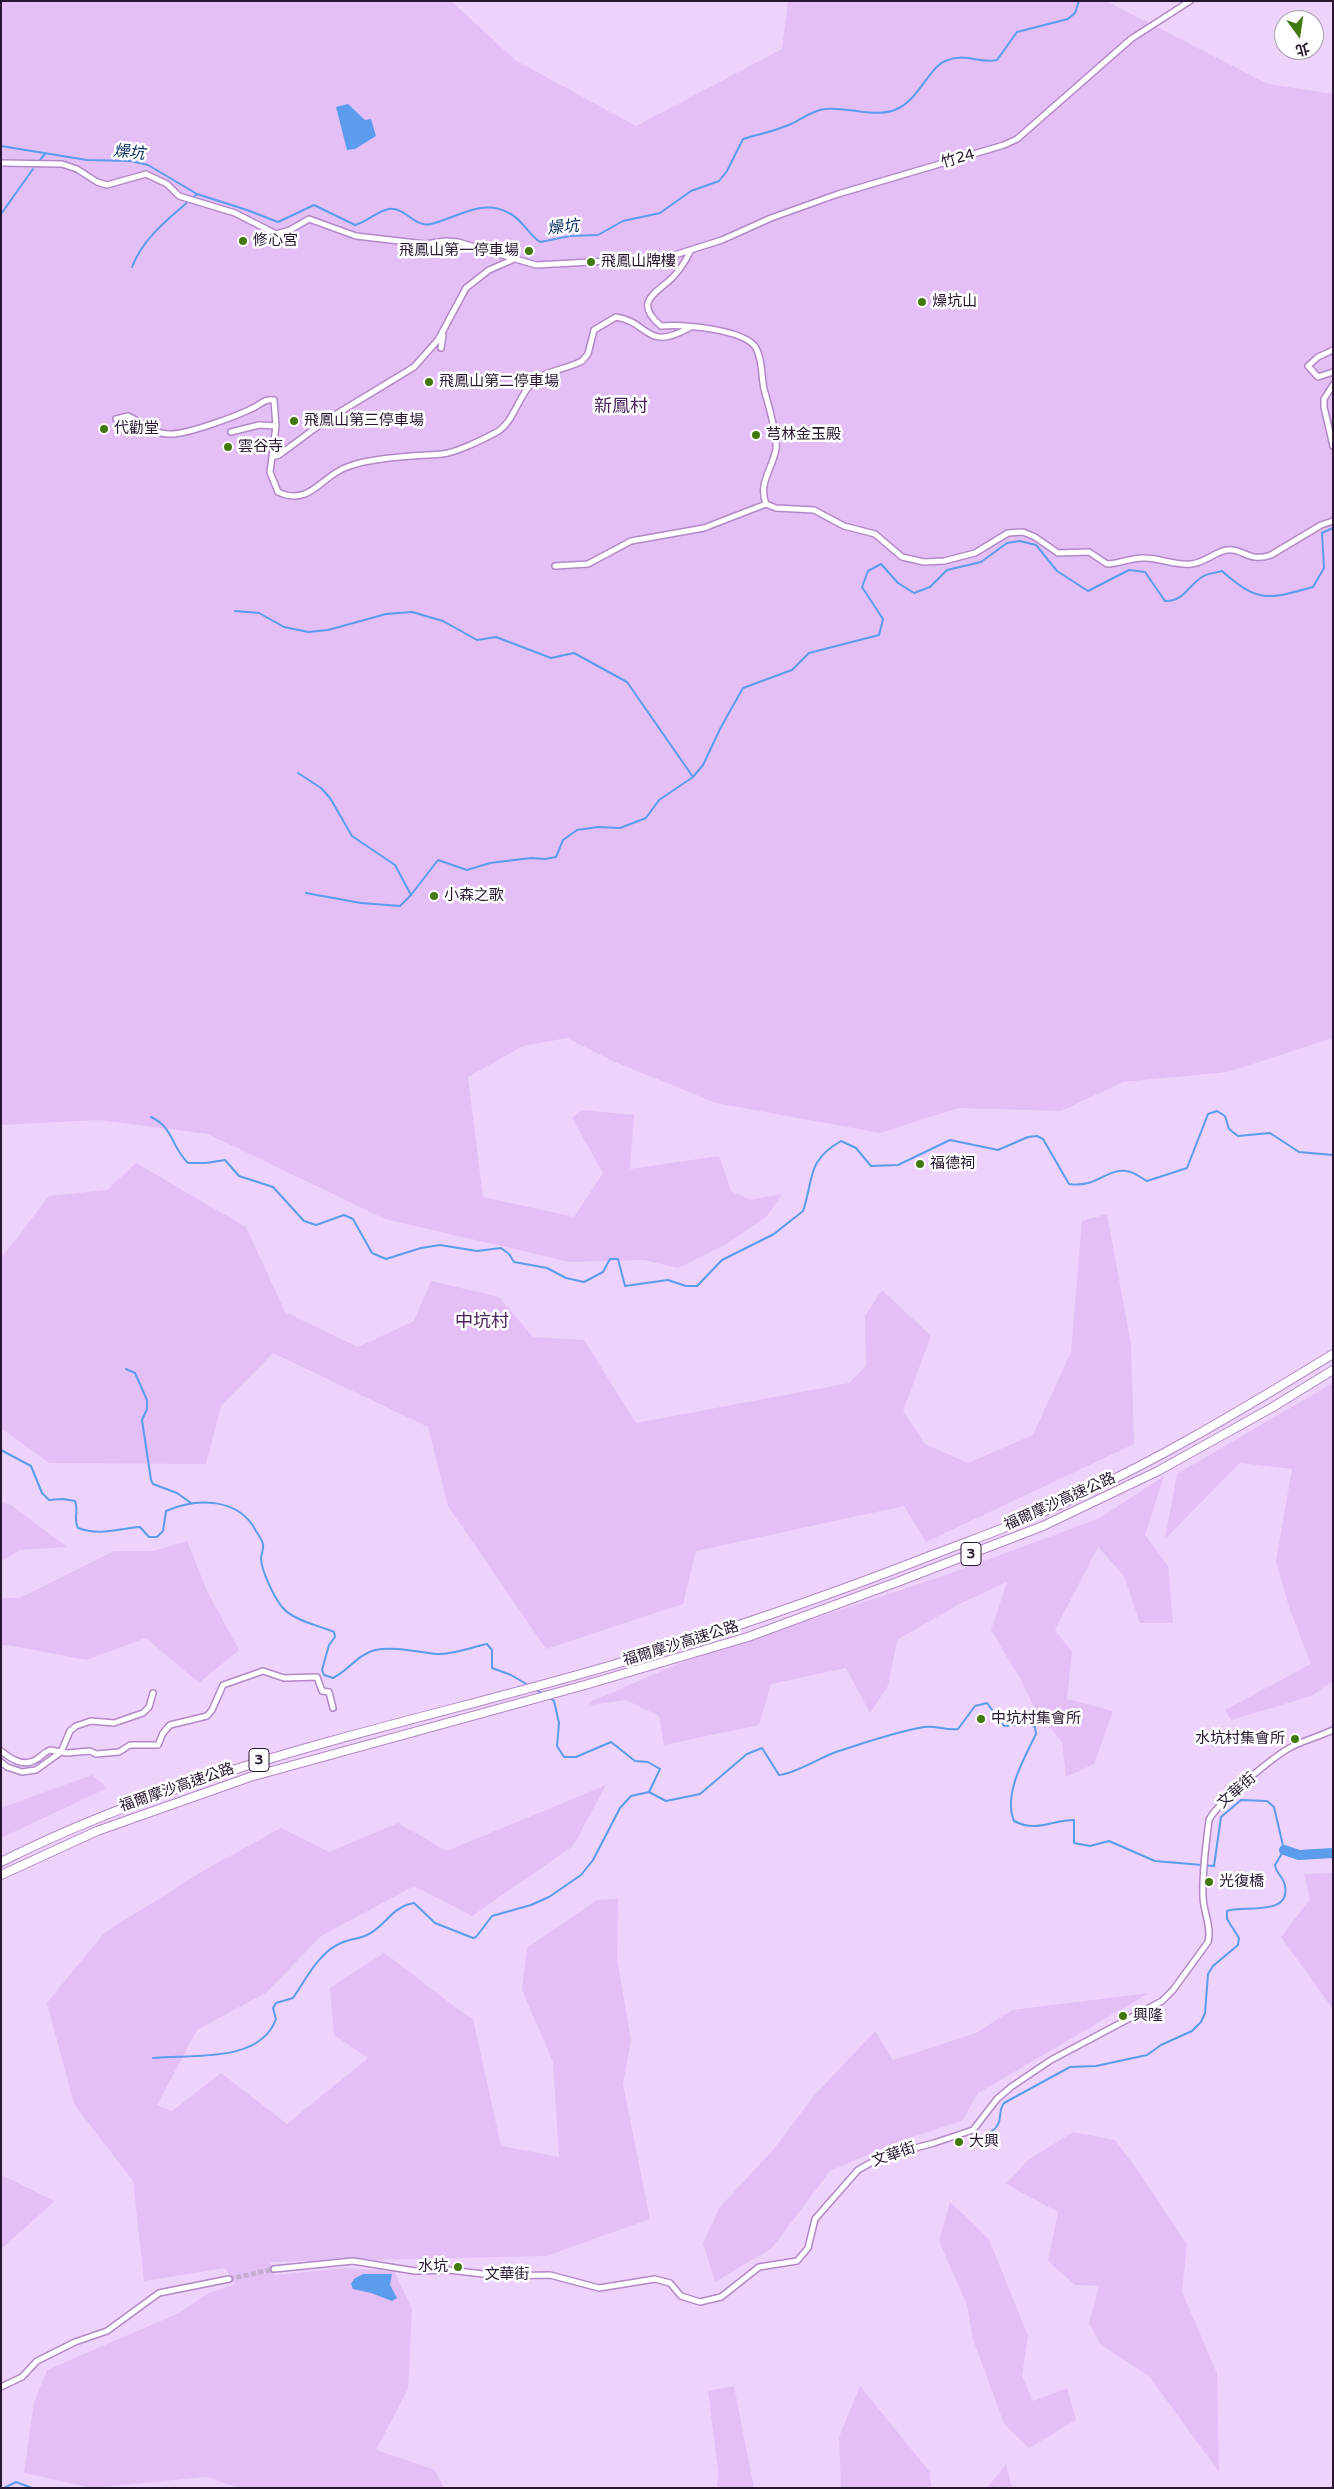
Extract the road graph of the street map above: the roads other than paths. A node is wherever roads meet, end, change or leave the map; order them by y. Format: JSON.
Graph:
{"nodes":[{"id":1,"x":1190,"y":1,"type":"edge"},
{"id":2,"x":1,"y":163,"type":"edge"},
{"id":3,"x":690,"y":252,"type":"junction"},
{"id":4,"x":512,"y":260,"type":"junction"},
{"id":5,"x":688,"y":328,"type":"junction"},
{"id":6,"x":444,"y":329,"type":"junction"},
{"id":7,"x":441,"y":348,"type":"dead end"},
{"id":8,"x":1333,"y":350,"type":"edge"},
{"id":9,"x":1333,"y":372,"type":"edge"},
{"id":10,"x":1333,"y":385,"type":"edge"},
{"id":11,"x":116,"y":419,"type":"dead end"},
{"id":12,"x":276,"y":426,"type":"junction"},
{"id":13,"x":231,"y":432,"type":"dead end"},
{"id":14,"x":1333,"y":446,"type":"edge"},
{"id":15,"x":272,"y":457,"type":"junction"},
{"id":16,"x":766,"y":504,"type":"junction"},
{"id":17,"x":1333,"y":521,"type":"edge"},
{"id":18,"x":555,"y":566,"type":"dead end"},
{"id":19,"x":1333,"y":1354,"type":"edge"},
{"id":20,"x":1333,"y":1370,"type":"edge"},
{"id":21,"x":153,"y":1693,"type":"dead end"},
{"id":22,"x":333,"y":1708,"type":"dead end"},
{"id":23,"x":1333,"y":1730,"type":"edge"},
{"id":24,"x":1,"y":1751,"type":"edge"},
{"id":25,"x":61,"y":1752,"type":"junction"},
{"id":26,"x":1,"y":1762,"type":"edge"},
{"id":27,"x":1,"y":1862,"type":"edge"},
{"id":28,"x":1,"y":1875,"type":"edge"},
{"id":29,"x":274,"y":2269,"type":"tunnel mouth"},
{"id":30,"x":229,"y":2279,"type":"tunnel mouth"},
{"id":31,"x":1,"y":2387,"type":"edge"}],
"edges":[{"from":1,"to":3,"type":"street","name":"竹24","number":"竹24"},
{"from":2,"to":4,"type":"street"},
{"from":3,"to":4,"type":"street","number":"竹24"},
{"from":3,"to":5,"type":"street"},
{"from":4,"to":6,"type":"street"},
{"from":5,"to":15,"type":"street"},
{"from":5,"to":16,"type":"street"},
{"from":6,"to":7,"type":"street"},
{"from":6,"to":15,"type":"street"},
{"from":8,"to":9,"type":"street"},
{"from":10,"to":14,"type":"street"},
{"from":11,"to":12,"type":"street"},
{"from":12,"to":13,"type":"street"},
{"from":12,"to":15,"type":"street"},
{"from":16,"to":17,"type":"street"},
{"from":16,"to":18,"type":"street"},
{"from":19,"to":27,"type":"highway","name":"福爾摩沙高速公路","number":"3"},
{"from":20,"to":28,"type":"highway","name":"福爾摩沙高速公路","number":"3"},
{"from":21,"to":25,"type":"street"},
{"from":22,"to":25,"type":"street"},
{"from":23,"to":29,"type":"street","name":"文華街"},
{"from":24,"to":25,"type":"street"},
{"from":25,"to":26,"type":"street"},
{"from":30,"to":31,"type":"street"}]}
